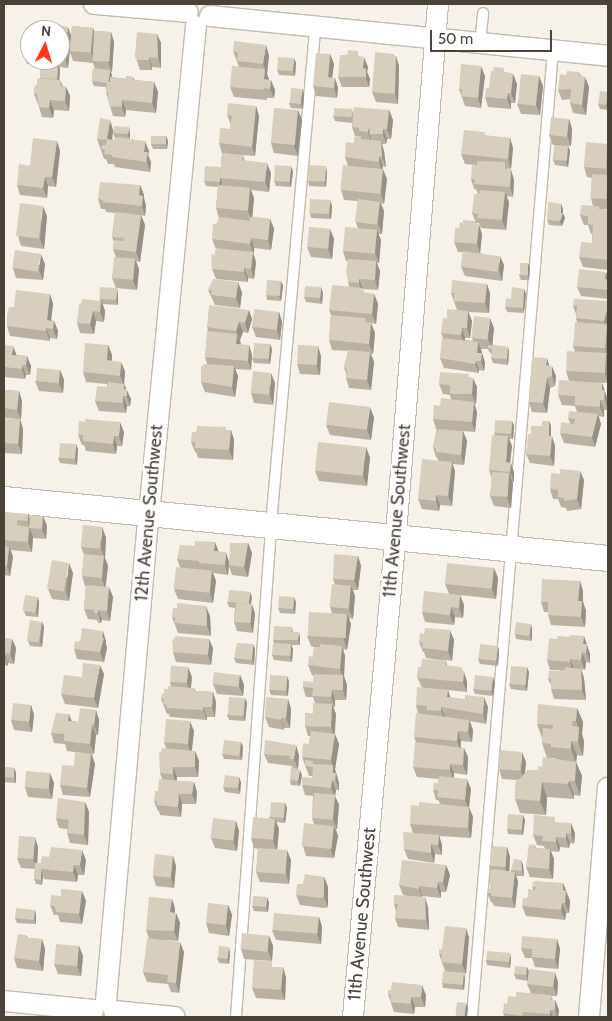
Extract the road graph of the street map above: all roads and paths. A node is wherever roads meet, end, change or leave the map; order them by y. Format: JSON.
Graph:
{"nodes":[{"id":1,"x":94,"y":4,"type":"edge"},
{"id":2,"x":438,"y":4,"type":"edge"},
{"id":3,"x":199,"y":13,"type":"edge"},
{"id":4,"x":483,"y":13,"type":"dead end"},
{"id":5,"x":315,"y":27,"type":"junction"},
{"id":6,"x":435,"y":38,"type":"junction"},
{"id":7,"x":480,"y":43,"type":"junction"},
{"id":8,"x":553,"y":50,"type":"junction"},
{"id":9,"x":608,"y":56,"type":"edge"},
{"id":10,"x":4,"y":499,"type":"edge"},
{"id":11,"x":149,"y":514,"type":"junction"},
{"id":12,"x":271,"y":524,"type":"junction"},
{"id":13,"x":395,"y":537,"type":"junction"},
{"id":14,"x":510,"y":548,"type":"junction"},
{"id":15,"x":608,"y":558,"type":"edge"},
{"id":16,"x":608,"y":788,"type":"edge"},
{"id":17,"x":4,"y":1001,"type":"edge"},
{"id":18,"x":105,"y":1011,"type":"edge"},
{"id":19,"x":175,"y":1017,"type":"edge"},
{"id":20,"x":236,"y":1017,"type":"edge"},
{"id":21,"x":353,"y":1017,"type":"edge"},
{"id":22,"x":472,"y":1017,"type":"edge"},
{"id":23,"x":589,"y":1017,"type":"edge"}],
"edges":[{"from":1,"to":3,"type":"street"},
{"from":2,"to":6,"type":"street","name":"11th Avenue Southwest"},
{"from":3,"to":5,"type":"street"},
{"from":3,"to":11,"type":"street","name":"12th Avenue Southwest"},
{"from":4,"to":7,"type":"lane"},
{"from":5,"to":6,"type":"street"},
{"from":5,"to":12,"type":"lane"},
{"from":6,"to":7,"type":"street"},
{"from":6,"to":13,"type":"street","name":"11th Avenue Southwest"},
{"from":7,"to":8,"type":"street"},
{"from":8,"to":9,"type":"street"},
{"from":8,"to":14,"type":"lane"},
{"from":10,"to":11,"type":"street"},
{"from":11,"to":12,"type":"street"},
{"from":11,"to":18,"type":"street","name":"12th Avenue Southwest"},
{"from":12,"to":13,"type":"street"},
{"from":12,"to":20,"type":"lane"},
{"from":13,"to":14,"type":"street"},
{"from":13,"to":21,"type":"street","name":"11th Avenue Southwest"},
{"from":14,"to":15,"type":"street"},
{"from":14,"to":22,"type":"lane"},
{"from":16,"to":23,"type":"street"},
{"from":17,"to":18,"type":"street"},
{"from":18,"to":19,"type":"street"}]}
